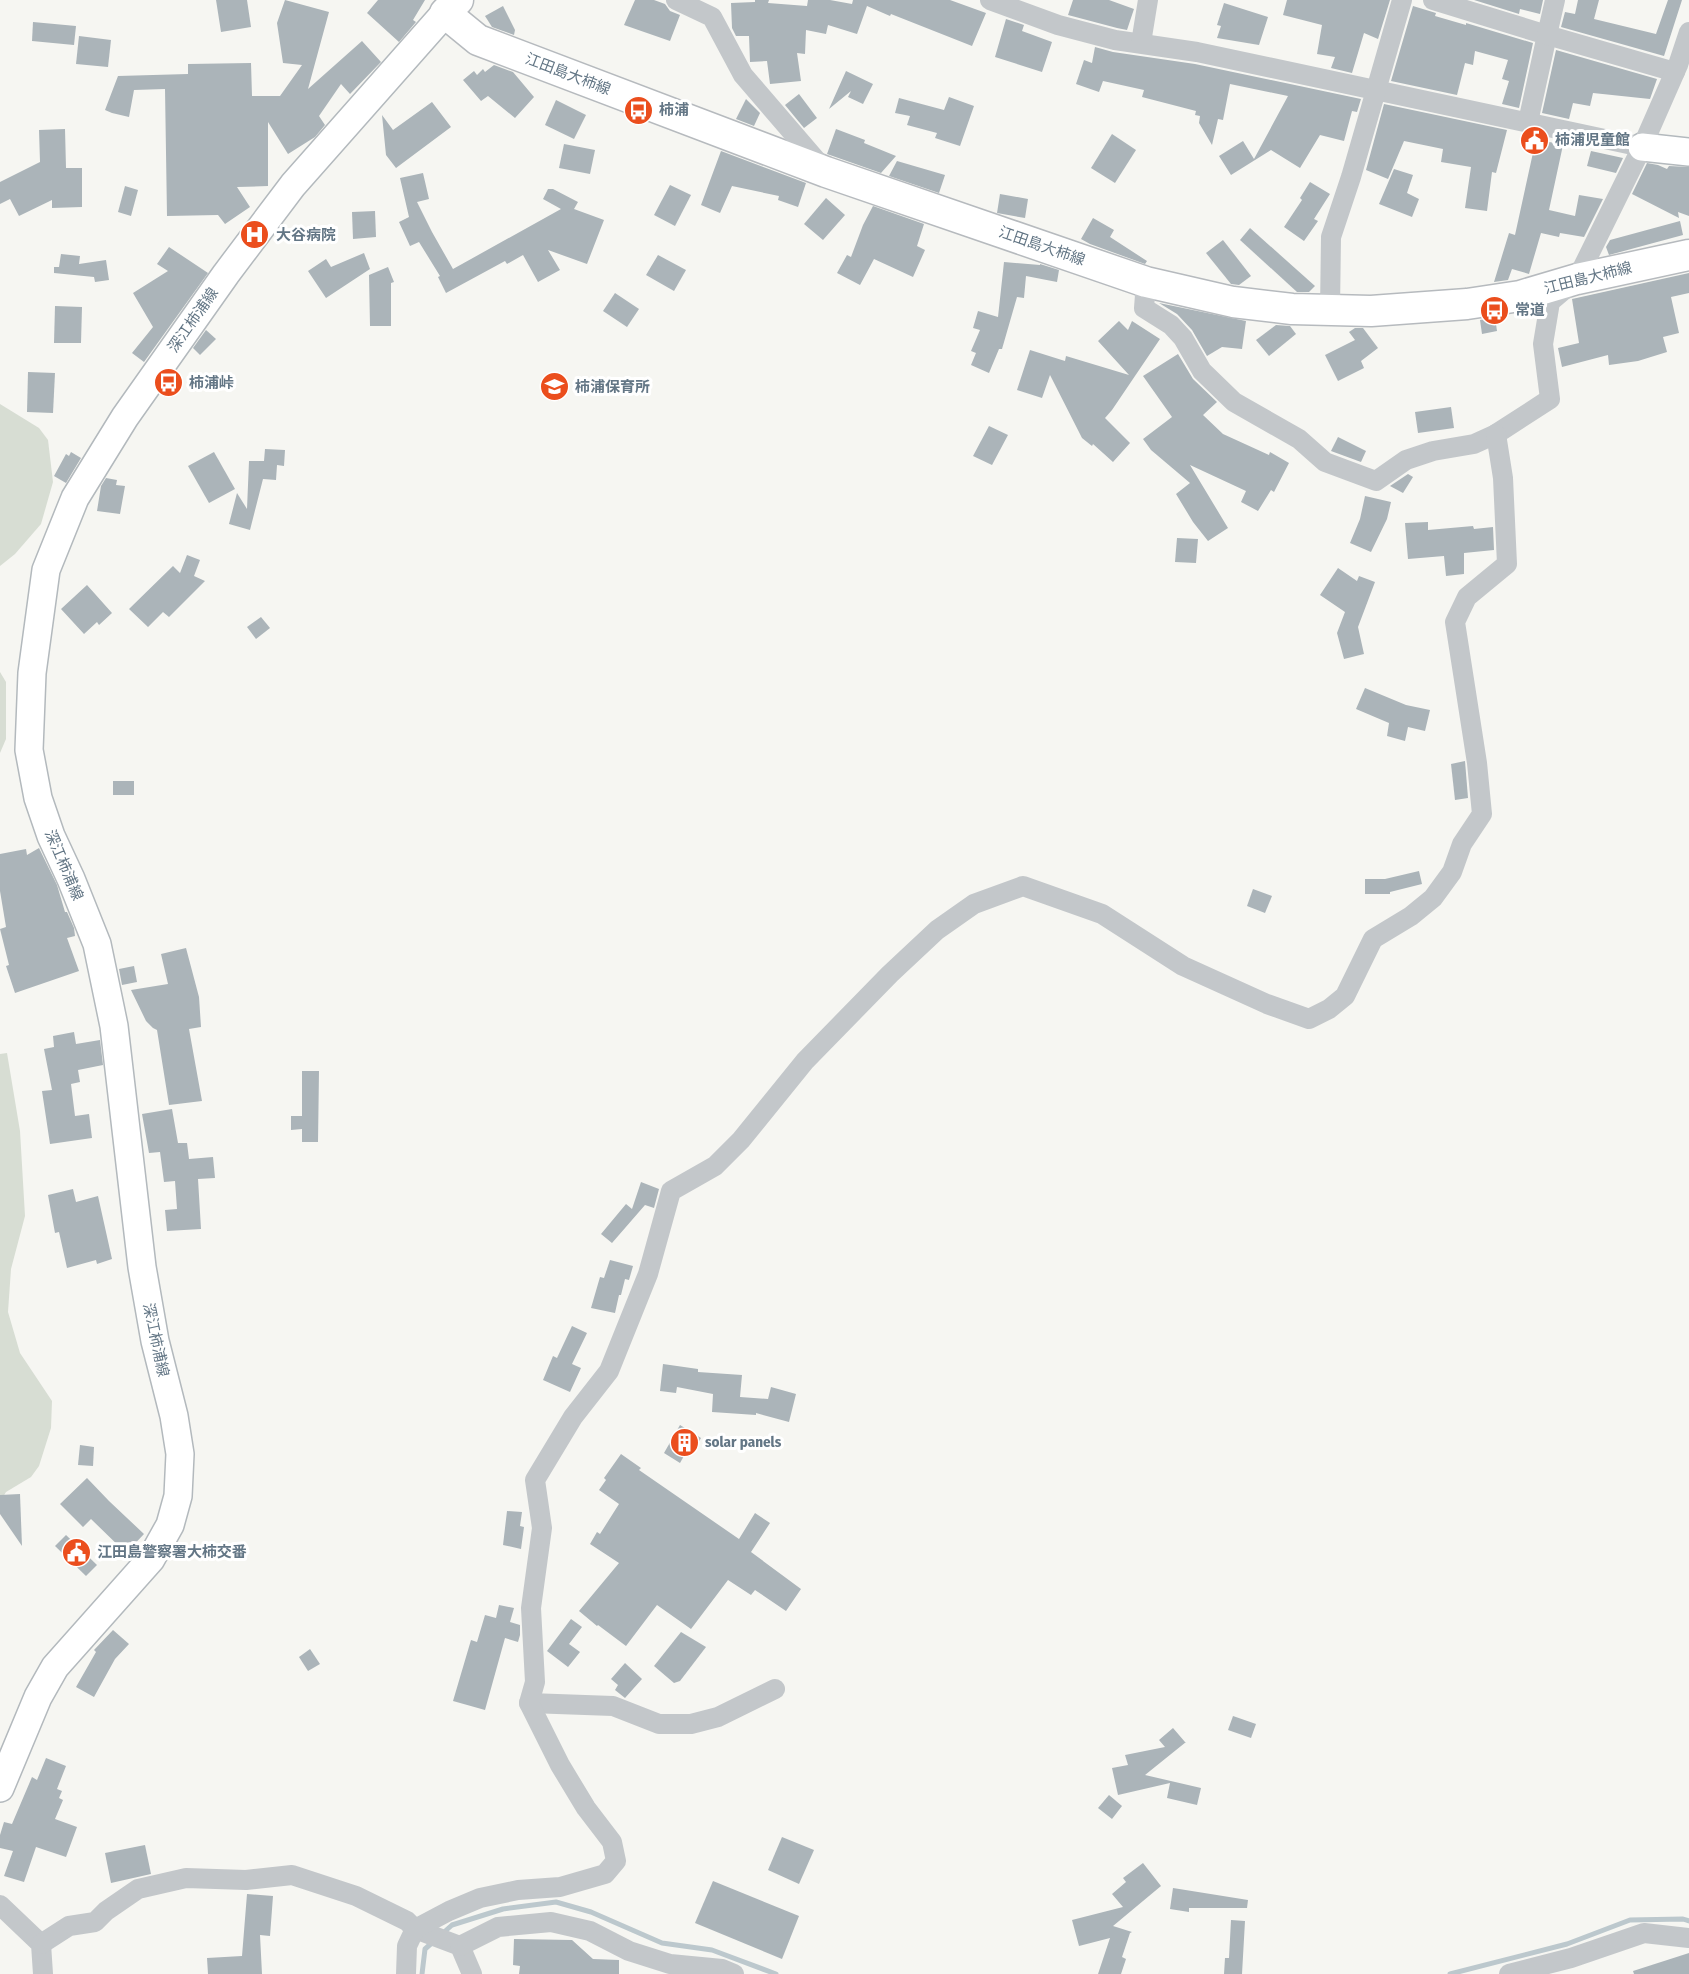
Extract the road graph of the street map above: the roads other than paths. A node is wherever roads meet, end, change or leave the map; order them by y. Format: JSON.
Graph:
{"nodes":[{"id":1,"x":676,"y":0,"type":"edge"},
{"id":2,"x":990,"y":0,"type":"edge"},
{"id":3,"x":1402,"y":0,"type":"edge"},
{"id":4,"x":1433,"y":0,"type":"edge"},
{"id":5,"x":1555,"y":0,"type":"edge"},
{"id":6,"x":1145,"y":1,"type":"edge"},
{"id":7,"x":451,"y":7,"type":"edge"},
{"id":8,"x":1689,"y":32,"type":"edge"},
{"id":9,"x":1547,"y":34,"type":"junction"},
{"id":10,"x":1141,"y":43,"type":"junction"},
{"id":11,"x":1681,"y":66,"type":"edge"},
{"id":12,"x":1376,"y":90,"type":"junction"},
{"id":13,"x":1528,"y":122,"type":"junction"},
{"id":14,"x":1666,"y":148,"type":"edge"},
{"id":15,"x":826,"y":172,"type":"junction"},
{"id":16,"x":1689,"y":255,"type":"edge"},
{"id":17,"x":1577,"y":279,"type":"junction"},
{"id":18,"x":1146,"y":282,"type":"junction"},
{"id":19,"x":1330,"y":310,"type":"junction"},
{"id":20,"x":1496,"y":434,"type":"junction"},
{"id":21,"x":775,"y":1689,"type":"dead end"},
{"id":22,"x":529,"y":1703,"type":"junction"},
{"id":23,"x":0,"y":1788,"type":"edge"},
{"id":24,"x":0,"y":1905,"type":"edge"},
{"id":25,"x":415,"y":1929,"type":"junction"},
{"id":26,"x":1689,"y":1938,"type":"edge"},
{"id":27,"x":41,"y":1944,"type":"junction"},
{"id":28,"x":460,"y":1946,"type":"junction"},
{"id":29,"x":43,"y":1974,"type":"edge"},
{"id":30,"x":405,"y":1974,"type":"edge"},
{"id":31,"x":472,"y":1974,"type":"edge"},
{"id":32,"x":734,"y":1974,"type":"edge"},
{"id":33,"x":1509,"y":1974,"type":"edge"}],
"edges":[{"from":1,"to":15,"type":"street"},
{"from":2,"to":10,"type":"street"},
{"from":3,"to":12,"type":"street"},
{"from":4,"to":9,"type":"street"},
{"from":5,"to":9,"type":"street"},
{"from":6,"to":10,"type":"street"},
{"from":7,"to":15,"type":"main road","name":"江田島大柿線"},
{"from":7,"to":23,"type":"main road","name":"深江柿浦線"},
{"from":8,"to":11,"type":"street"},
{"from":9,"to":11,"type":"street"},
{"from":9,"to":13,"type":"street"},
{"from":10,"to":12,"type":"street"},
{"from":11,"to":14,"type":"street"},
{"from":12,"to":13,"type":"street"},
{"from":12,"to":19,"type":"street"},
{"from":13,"to":14,"type":"street"},
{"from":14,"to":17,"type":"street"},
{"from":15,"to":18,"type":"main road","name":"江田島大柿線"},
{"from":16,"to":17,"type":"main road","name":"江田島大柿線"},
{"from":17,"to":19,"type":"main road","name":"江田島大柿線"},
{"from":17,"to":20,"type":"street"},
{"from":18,"to":19,"type":"main road","name":"江田島大柿線"},
{"from":18,"to":20,"type":"street"},
{"from":20,"to":22,"type":"street"},
{"from":21,"to":22,"type":"street"},
{"from":22,"to":25,"type":"street"},
{"from":24,"to":27,"type":"street"},
{"from":25,"to":27,"type":"street"},
{"from":25,"to":28,"type":"street"},
{"from":25,"to":30,"type":"street"},
{"from":26,"to":33,"type":"street"},
{"from":27,"to":29,"type":"street"},
{"from":28,"to":31,"type":"street"},
{"from":28,"to":32,"type":"street"}]}
